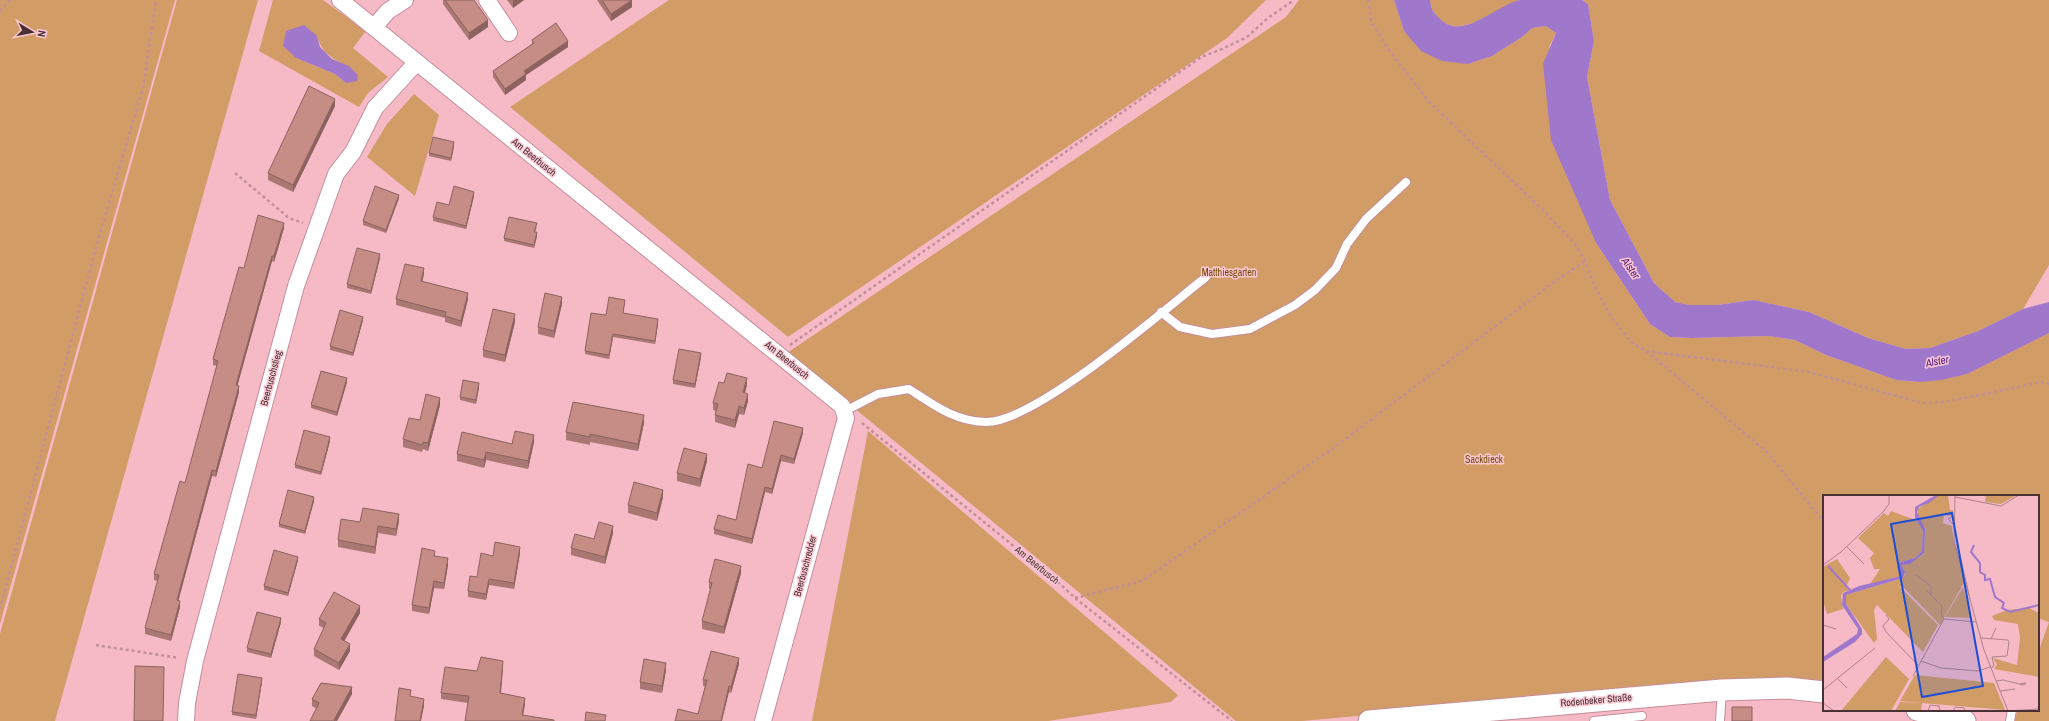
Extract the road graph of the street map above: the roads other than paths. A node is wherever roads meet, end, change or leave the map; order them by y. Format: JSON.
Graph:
{"nodes":[{"id":1,"x":340,"y":0,"type":"edge"},
{"id":2,"x":405,"y":0,"type":"edge"},
{"id":3,"x":487,"y":0,"type":"edge"},
{"id":4,"x":374,"y":27,"type":"junction"},
{"id":5,"x":509,"y":33,"type":"dead end"},
{"id":6,"x":417,"y":62,"type":"junction"},
{"id":7,"x":1406,"y":182,"type":"dead end"},
{"id":8,"x":1206,"y":277,"type":"dead end"},
{"id":9,"x":1161,"y":312,"type":"junction"},
{"id":10,"x":845,"y":411,"type":"junction"},
{"id":11,"x":1722,"y":690,"type":"junction"},
{"id":12,"x":1823,"y":692,"type":"edge"},
{"id":13,"x":1923,"y":711,"type":"edge"},
{"id":14,"x":2012,"y":711,"type":"edge"},
{"id":15,"x":1642,"y":716,"type":"dead end"},
{"id":16,"x":186,"y":721,"type":"edge"},
{"id":17,"x":763,"y":721,"type":"edge"},
{"id":18,"x":1369,"y":721,"type":"edge"},
{"id":19,"x":1594,"y":721,"type":"edge"},
{"id":20,"x":1720,"y":721,"type":"edge"},
{"id":21,"x":1965,"y":721,"type":"edge"},
{"id":22,"x":2010,"y":721,"type":"edge"}],
"edges":[{"from":1,"to":4,"type":"street","name":"Am Beerbusch"},
{"from":2,"to":4,"type":"street"},
{"from":3,"to":5,"type":"street"},
{"from":4,"to":6,"type":"street","name":"Am Beerbusch"},
{"from":6,"to":10,"type":"street","name":"Am Beerbusch"},
{"from":6,"to":16,"type":"street","name":"Beerbuschstieg"},
{"from":7,"to":9,"type":"lane"},
{"from":8,"to":9,"type":"lane"},
{"from":9,"to":10,"type":"lane"},
{"from":10,"to":17,"type":"street","name":"Beerbuschredder"},
{"from":11,"to":12,"type":"street","name":"Rodenbeker Straße"},
{"from":11,"to":18,"type":"street","name":"Rodenbeker Straße"},
{"from":11,"to":20,"type":"lane"},
{"from":13,"to":21,"type":"street"},
{"from":14,"to":22,"type":"lane"},
{"from":15,"to":19,"type":"lane"}]}
